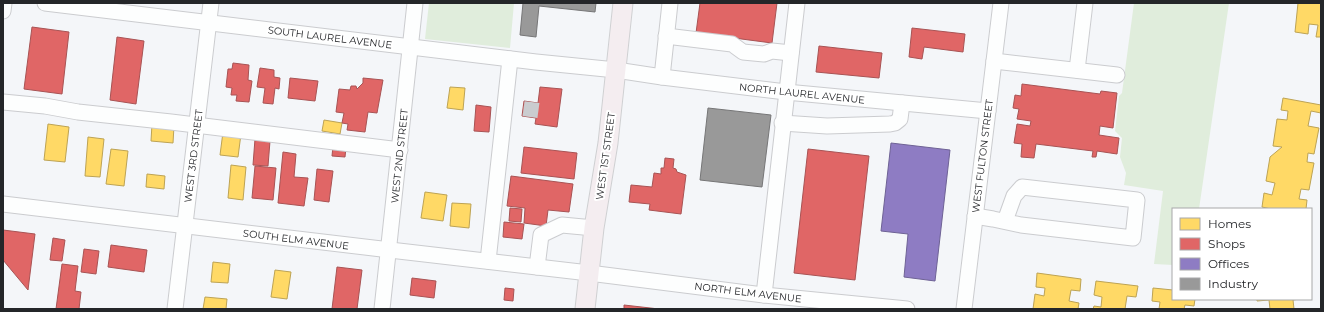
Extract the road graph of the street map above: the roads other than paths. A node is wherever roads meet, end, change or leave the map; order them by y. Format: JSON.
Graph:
{"nodes":[{"id":1,"x":4,"y":3,"type":"edge"},
{"id":2,"x":45,"y":3,"type":"edge"},
{"id":3,"x":211,"y":3,"type":"edge"},
{"id":4,"x":415,"y":3,"type":"edge"},
{"id":5,"x":623,"y":3,"type":"edge"},
{"id":6,"x":670,"y":3,"type":"edge"},
{"id":7,"x":797,"y":3,"type":"edge"},
{"id":8,"x":1001,"y":3,"type":"edge"},
{"id":9,"x":1085,"y":3,"type":"edge"},
{"id":10,"x":3,"y":11,"type":"edge"},
{"id":11,"x":209,"y":22,"type":"junction"},
{"id":12,"x":666,"y":36,"type":"junction"},
{"id":13,"x":410,"y":47,"type":"junction"},
{"id":14,"x":791,"y":54,"type":"junction"},
{"id":15,"x":510,"y":59,"type":"junction"},
{"id":16,"x":994,"y":61,"type":"junction"},
{"id":17,"x":616,"y":70,"type":"junction"},
{"id":18,"x":1077,"y":70,"type":"junction"},
{"id":19,"x":1117,"y":75,"type":"dead end"},
{"id":20,"x":662,"y":77,"type":"junction"},
{"id":21,"x":786,"y":92,"type":"junction"},
{"id":22,"x":3,"y":102,"type":"edge"},
{"id":23,"x":902,"y":103,"type":"junction"},
{"id":24,"x":988,"y":111,"type":"junction"},
{"id":25,"x":782,"y":123,"type":"junction"},
{"id":26,"x":196,"y":125,"type":"junction"},
{"id":27,"x":400,"y":150,"type":"junction"},
{"id":28,"x":3,"y":204,"type":"edge"},
{"id":29,"x":975,"y":216,"type":"junction"},
{"id":30,"x":1005,"y":221,"type":"junction"},
{"id":31,"x":184,"y":226,"type":"junction"},
{"id":32,"x":594,"y":228,"type":"junction"},
{"id":33,"x":390,"y":250,"type":"junction"},
{"id":34,"x":488,"y":261,"type":"junction"},
{"id":35,"x":537,"y":267,"type":"junction"},
{"id":36,"x":589,"y":272,"type":"junction"},
{"id":37,"x":764,"y":294,"type":"junction"},
{"id":38,"x":175,"y":309,"type":"edge"},
{"id":39,"x":382,"y":309,"type":"edge"},
{"id":40,"x":585,"y":309,"type":"edge"},
{"id":41,"x":907,"y":309,"type":"edge"},
{"id":42,"x":964,"y":309,"type":"edge"}],
"edges":[{"from":1,"to":10,"type":"street"},
{"from":2,"to":11,"type":"street","name":"SOUTH LAUREL AVENUE"},
{"from":3,"to":11,"type":"street","name":"WEST 3RD STREET"},
{"from":4,"to":13,"type":"street","name":"WEST 2ND STREET"},
{"from":5,"to":17,"type":"main road","name":"WEST 1ST STREET"},
{"from":6,"to":12,"type":"street"},
{"from":7,"to":14,"type":"street"},
{"from":8,"to":16,"type":"street","name":"WEST FULTON STREET"},
{"from":9,"to":18,"type":"street"},
{"from":11,"to":13,"type":"street","name":"SOUTH LAUREL AVENUE"},
{"from":11,"to":26,"type":"street","name":"WEST 3RD STREET"},
{"from":12,"to":14,"type":"street"},
{"from":12,"to":20,"type":"street"},
{"from":13,"to":15,"type":"street","name":"SOUTH LAUREL AVENUE"},
{"from":13,"to":27,"type":"street","name":"WEST 2ND STREET"},
{"from":14,"to":21,"type":"street"},
{"from":15,"to":17,"type":"street","name":"SOUTH LAUREL AVENUE"},
{"from":15,"to":34,"type":"street"},
{"from":16,"to":18,"type":"street"},
{"from":16,"to":24,"type":"street","name":"WEST FULTON STREET"},
{"from":17,"to":20,"type":"street","name":"NORTH LAUREL AVENUE"},
{"from":17,"to":32,"type":"main road","name":"WEST 1ST STREET"},
{"from":18,"to":19,"type":"street"},
{"from":20,"to":21,"type":"street","name":"NORTH LAUREL AVENUE"},
{"from":21,"to":23,"type":"street","name":"NORTH LAUREL AVENUE"},
{"from":21,"to":25,"type":"street"},
{"from":22,"to":26,"type":"street"},
{"from":23,"to":24,"type":"street","name":"NORTH LAUREL AVENUE"},
{"from":23,"to":25,"type":"street"},
{"from":24,"to":29,"type":"street","name":"WEST FULTON STREET"},
{"from":25,"to":37,"type":"street"},
{"from":26,"to":27,"type":"street"},
{"from":26,"to":31,"type":"street","name":"WEST 3RD STREET"},
{"from":27,"to":33,"type":"street","name":"WEST 2ND STREET"},
{"from":28,"to":31,"type":"street","name":"SOUTH ELM AVENUE"},
{"from":29,"to":30,"type":"street"},
{"from":29,"to":42,"type":"street","name":"WEST FULTON STREET"},
{"from":30,"to":30,"type":"street"},
{"from":31,"to":33,"type":"street","name":"SOUTH ELM AVENUE"},
{"from":31,"to":38,"type":"street","name":"WEST 3RD STREET"},
{"from":32,"to":35,"type":"street"},
{"from":32,"to":36,"type":"main road","name":"WEST 1ST STREET"},
{"from":33,"to":34,"type":"street","name":"SOUTH ELM AVENUE"},
{"from":33,"to":39,"type":"street","name":"WEST 2ND STREET"},
{"from":34,"to":35,"type":"street","name":"SOUTH ELM AVENUE"},
{"from":35,"to":36,"type":"street","name":"SOUTH ELM AVENUE"},
{"from":36,"to":37,"type":"street","name":"NORTH ELM AVENUE"},
{"from":36,"to":40,"type":"main road","name":"WEST 1ST STREET"},
{"from":37,"to":41,"type":"street","name":"NORTH ELM AVENUE"}]}
